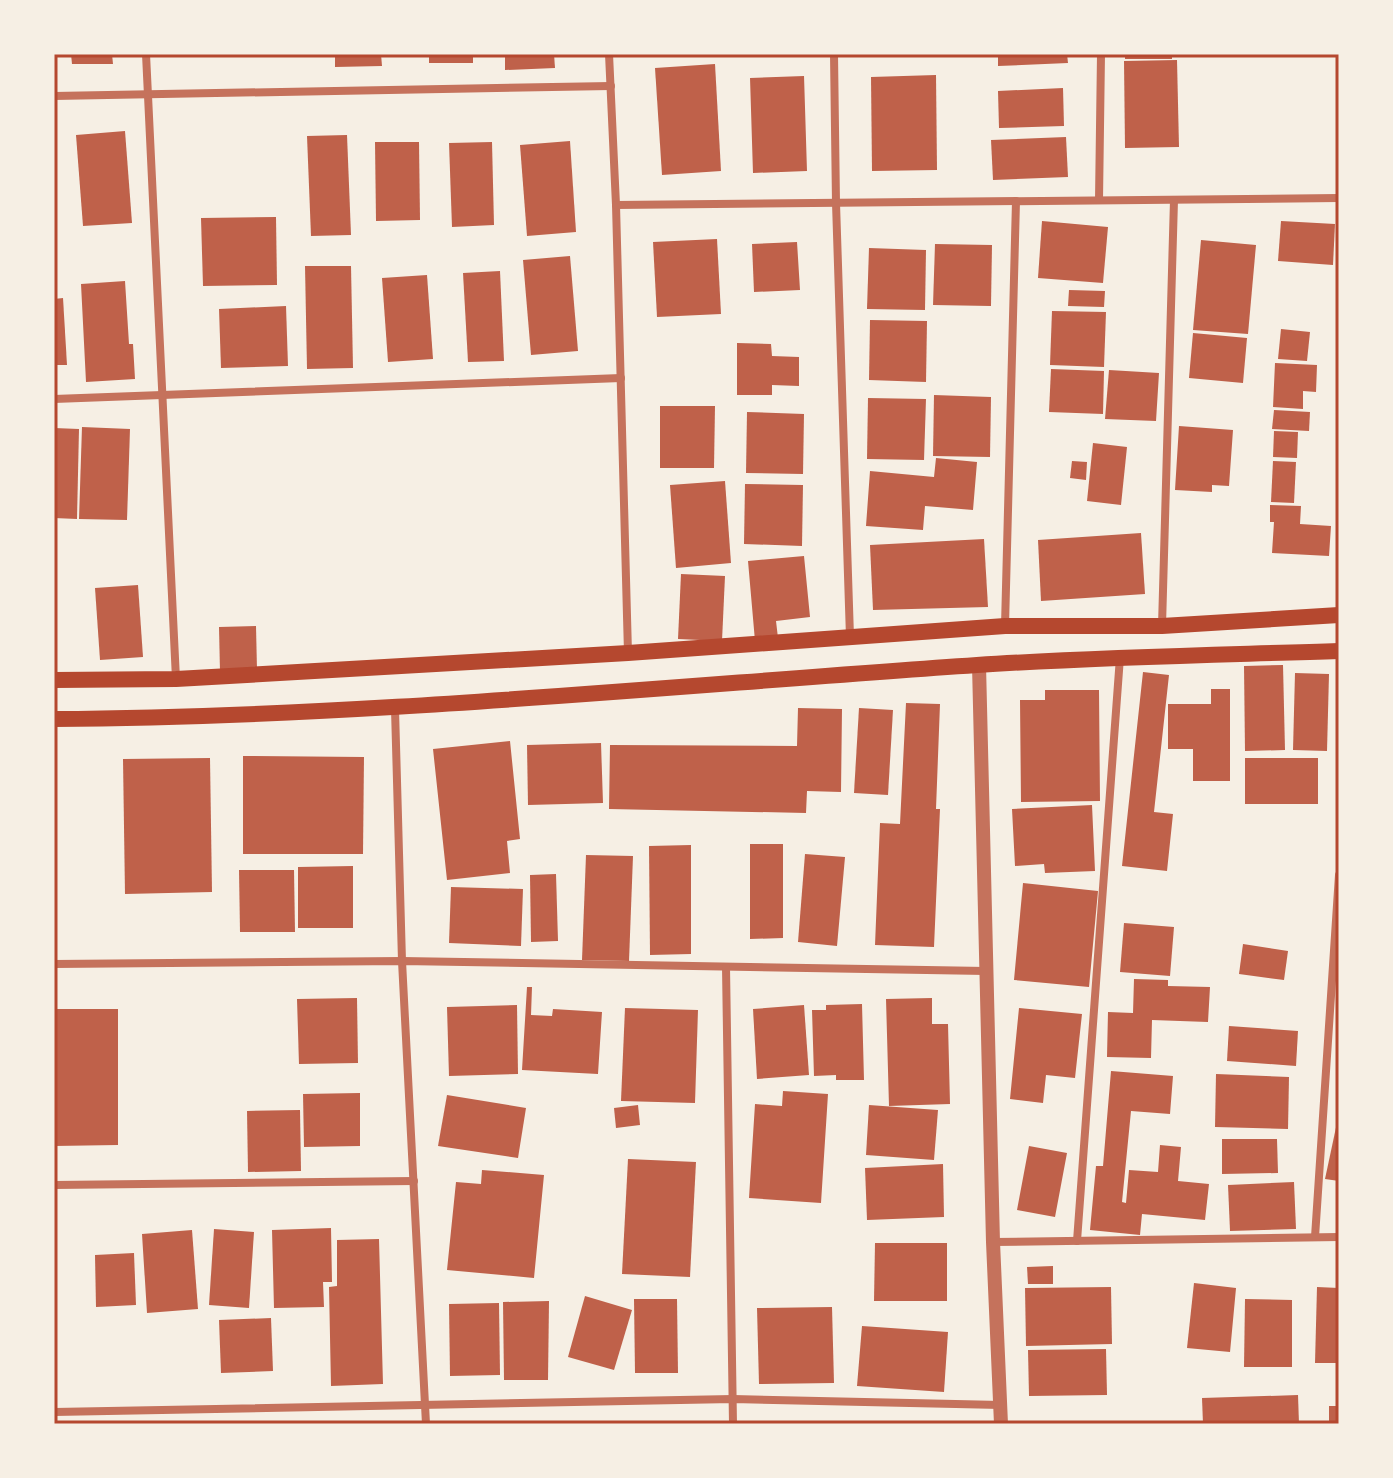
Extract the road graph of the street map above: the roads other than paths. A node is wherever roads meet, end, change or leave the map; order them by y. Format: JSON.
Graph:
{"nodes":[{"id":1,"x":146,"y":54,"type":"edge"},
{"id":2,"x":609,"y":54,"type":"edge"},
{"id":3,"x":834,"y":54,"type":"edge"},
{"id":4,"x":1101,"y":54,"type":"edge"},
{"id":5,"x":611,"y":86,"type":"junction"},
{"id":6,"x":54,"y":96,"type":"edge"},
{"id":7,"x":147,"y":96,"type":"junction"},
{"id":8,"x":1339,"y":198,"type":"edge"},
{"id":9,"x":1099,"y":200,"type":"junction"},
{"id":10,"x":1174,"y":200,"type":"junction"},
{"id":11,"x":1016,"y":201,"type":"junction"},
{"id":12,"x":836,"y":203,"type":"junction"},
{"id":13,"x":616,"y":205,"type":"junction"},
{"id":14,"x":621,"y":378,"type":"junction"},
{"id":15,"x":163,"y":396,"type":"junction"},
{"id":16,"x":54,"y":399,"type":"edge"},
{"id":17,"x":1339,"y":615,"type":"edge"},
{"id":18,"x":1005,"y":626,"type":"junction"},
{"id":19,"x":1162,"y":626,"type":"junction"},
{"id":20,"x":850,"y":637,"type":"junction"},
{"id":21,"x":1339,"y":651,"type":"edge"},
{"id":22,"x":628,"y":653,"type":"junction"},
{"id":23,"x":1120,"y":657,"type":"junction"},
{"id":24,"x":979,"y":665,"type":"junction"},
{"id":25,"x":176,"y":679,"type":"junction"},
{"id":26,"x":54,"y":680,"type":"edge"},
{"id":27,"x":395,"y":709,"type":"junction"},
{"id":28,"x":54,"y":719,"type":"edge"},
{"id":29,"x":1339,"y":875,"type":"edge"},
{"id":30,"x":402,"y":961,"type":"junction"},
{"id":31,"x":54,"y":964,"type":"edge"},
{"id":32,"x":726,"y":967,"type":"junction"},
{"id":33,"x":986,"y":971,"type":"junction"},
{"id":34,"x":414,"y":1181,"type":"junction"},
{"id":35,"x":54,"y":1185,"type":"edge"},
{"id":36,"x":1315,"y":1237,"type":"junction"},
{"id":37,"x":1339,"y":1237,"type":"edge"},
{"id":38,"x":1077,"y":1241,"type":"junction"},
{"id":39,"x":993,"y":1242,"type":"junction"},
{"id":40,"x":733,"y":1399,"type":"junction"},
{"id":41,"x":426,"y":1405,"type":"junction"},
{"id":42,"x":1001,"y":1405,"type":"junction"},
{"id":43,"x":133,"y":1410,"type":"junction"},
{"id":44,"x":54,"y":1412,"type":"edge"},
{"id":45,"x":133,"y":1424,"type":"edge"},
{"id":46,"x":426,"y":1424,"type":"edge"},
{"id":47,"x":733,"y":1424,"type":"edge"},
{"id":48,"x":1001,"y":1424,"type":"edge"}],
"edges":[{"from":1,"to":7,"type":"street"},
{"from":2,"to":5,"type":"street"},
{"from":3,"to":12,"type":"street"},
{"from":4,"to":9,"type":"street"},
{"from":5,"to":7,"type":"street"},
{"from":5,"to":13,"type":"street"},
{"from":6,"to":7,"type":"street"},
{"from":7,"to":15,"type":"street"},
{"from":8,"to":10,"type":"street"},
{"from":9,"to":10,"type":"street"},
{"from":9,"to":11,"type":"street"},
{"from":10,"to":19,"type":"street"},
{"from":11,"to":12,"type":"street"},
{"from":11,"to":18,"type":"street"},
{"from":12,"to":13,"type":"street"},
{"from":12,"to":20,"type":"street"},
{"from":13,"to":14,"type":"street"},
{"from":14,"to":15,"type":"street"},
{"from":14,"to":22,"type":"street"},
{"from":15,"to":16,"type":"street"},
{"from":15,"to":25,"type":"street"},
{"from":17,"to":19,"type":"main road"},
{"from":18,"to":19,"type":"main road"},
{"from":18,"to":20,"type":"main road"},
{"from":20,"to":22,"type":"main road"},
{"from":21,"to":23,"type":"main road"},
{"from":22,"to":25,"type":"main road"},
{"from":23,"to":24,"type":"main road"},
{"from":23,"to":38,"type":"street"},
{"from":24,"to":27,"type":"main road"},
{"from":24,"to":33,"type":"street"},
{"from":25,"to":26,"type":"main road"},
{"from":27,"to":28,"type":"main road"},
{"from":27,"to":30,"type":"street"},
{"from":29,"to":36,"type":"street"},
{"from":30,"to":31,"type":"street"},
{"from":30,"to":32,"type":"street"},
{"from":30,"to":34,"type":"street"},
{"from":32,"to":33,"type":"street"},
{"from":32,"to":40,"type":"street"},
{"from":33,"to":39,"type":"street"},
{"from":34,"to":35,"type":"street"},
{"from":34,"to":41,"type":"street"},
{"from":36,"to":37,"type":"street"},
{"from":36,"to":38,"type":"street"},
{"from":38,"to":39,"type":"street"},
{"from":39,"to":42,"type":"street"},
{"from":40,"to":41,"type":"street"},
{"from":40,"to":42,"type":"street"},
{"from":40,"to":47,"type":"street"},
{"from":41,"to":43,"type":"street"},
{"from":41,"to":46,"type":"street"},
{"from":42,"to":48,"type":"street"},
{"from":43,"to":44,"type":"street"},
{"from":43,"to":45,"type":"street"}]}
